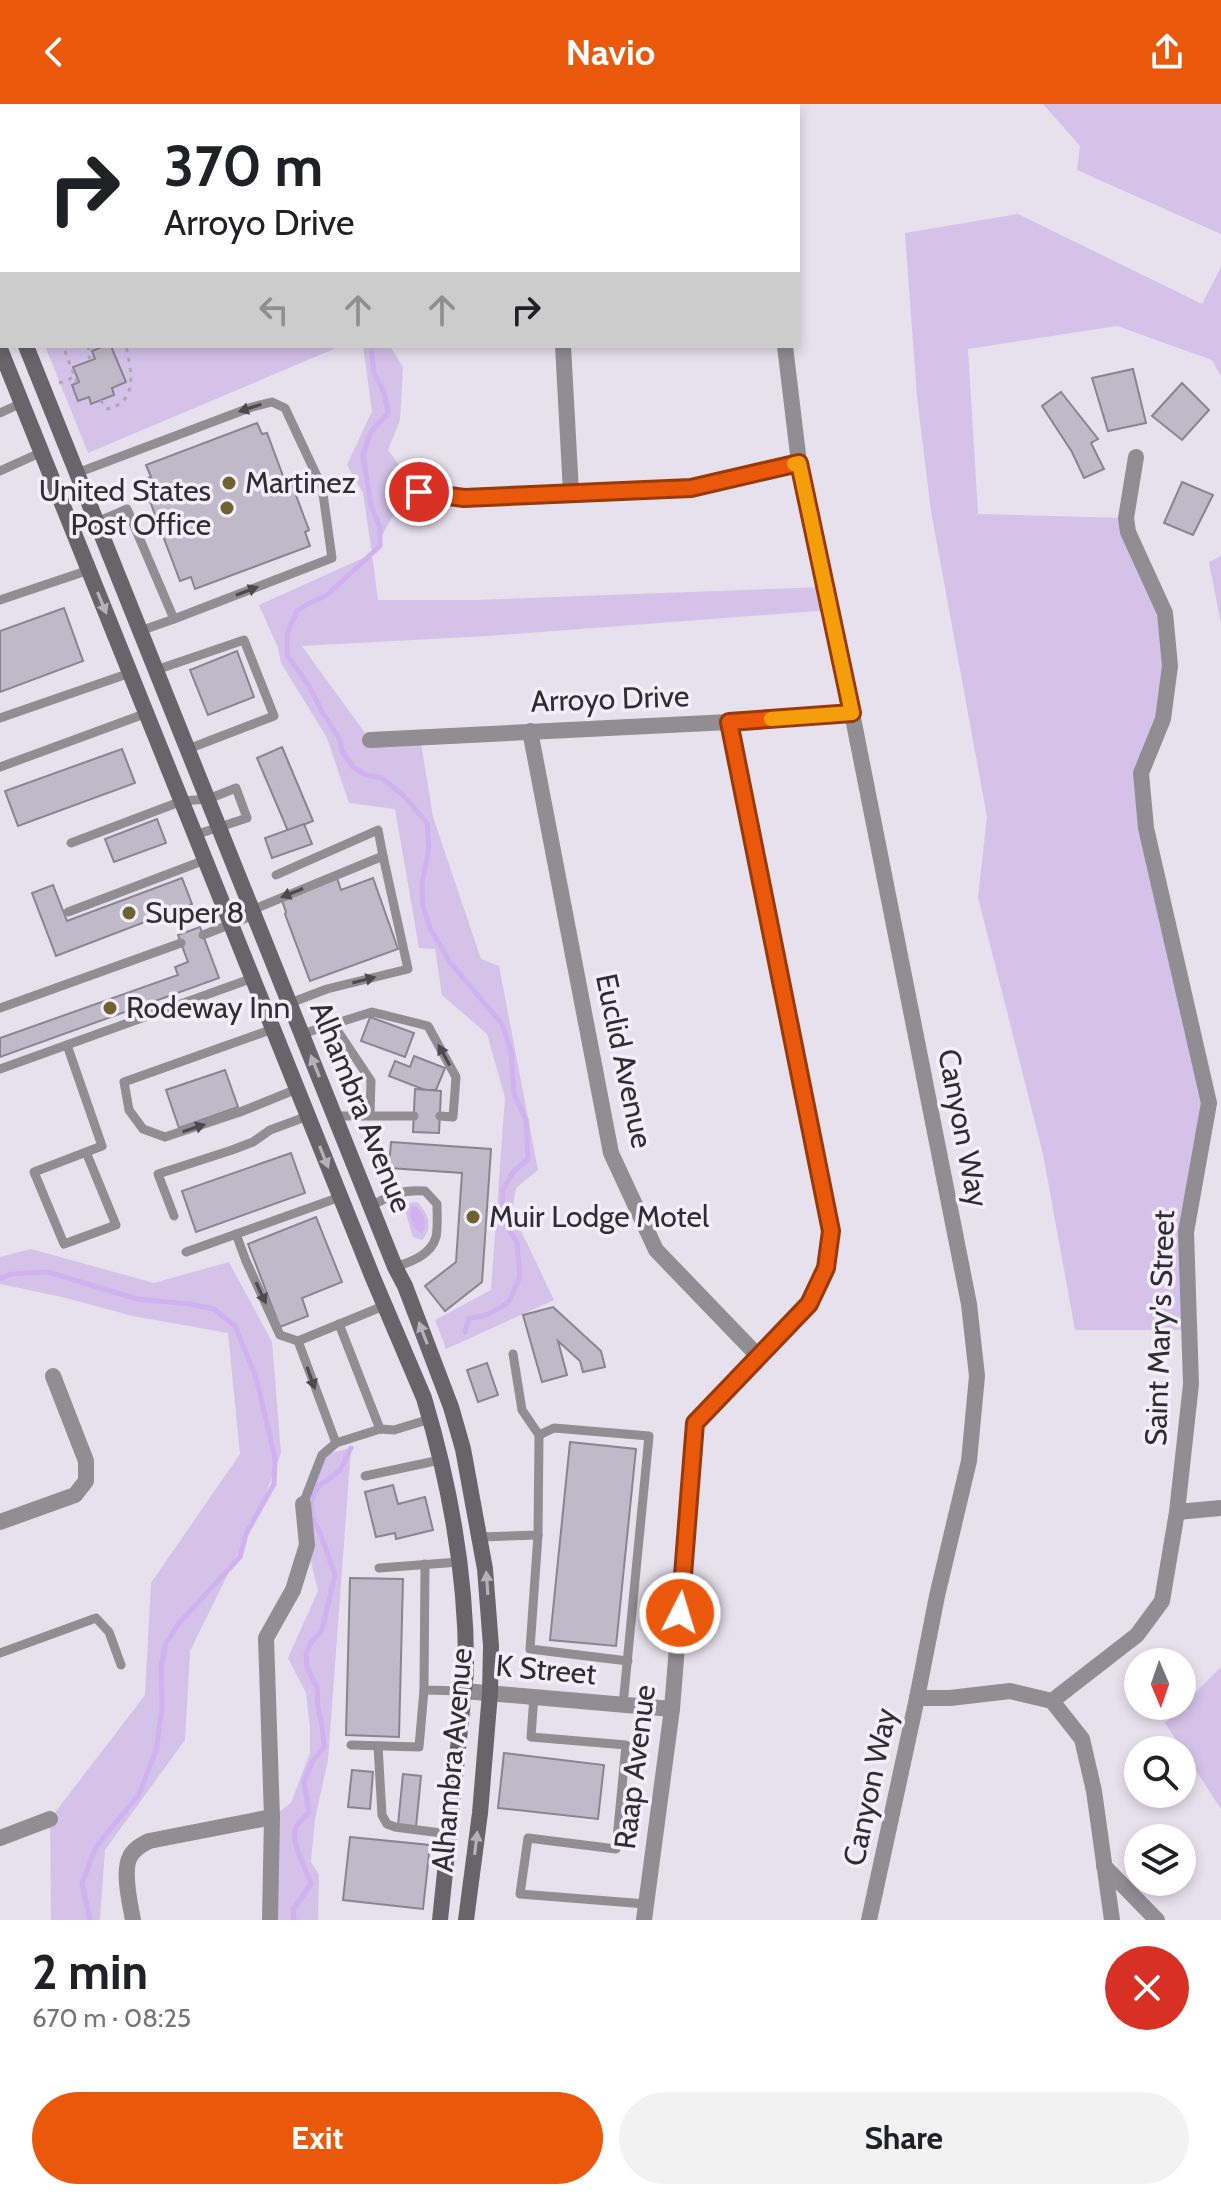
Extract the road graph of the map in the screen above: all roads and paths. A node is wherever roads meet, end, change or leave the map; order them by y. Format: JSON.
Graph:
{"nodes":[{"id":1,"x":22,"y":348,"type":"edge"},
{"id":2,"x":26,"y":348,"type":"edge"},
{"id":3,"x":89,"y":348,"type":"edge"},
{"id":4,"x":126,"y":348,"type":"edge"},
{"id":5,"x":563,"y":348,"type":"edge"},
{"id":6,"x":785,"y":348,"type":"edge"},
{"id":7,"x":65,"y":351,"type":"dead end"},
{"id":8,"x":1,"y":354,"type":"edge"},
{"id":9,"x":90,"y":359,"type":"dead end"},
{"id":10,"x":75,"y":377,"type":"junction"},
{"id":11,"x":77,"y":383,"type":"dead end"},
{"id":12,"x":57,"y":384,"type":"dead end"},
{"id":13,"x":101,"y":400,"type":"dead end"},
{"id":14,"x":22,"y":403,"type":"junction"},
{"id":15,"x":0,"y":413,"type":"edge"},
{"id":16,"x":42,"y":452,"type":"junction"},
{"id":17,"x":1136,"y":457,"type":"dead end"},
{"id":18,"x":799,"y":463,"type":"junction"},
{"id":19,"x":0,"y":471,"type":"edge"},
{"id":20,"x":77,"y":473,"type":"junction"},
{"id":21,"x":419,"y":492,"type":"dead end"},
{"id":22,"x":571,"y":492,"type":"junction"},
{"id":23,"x":97,"y":522,"type":"junction"},
{"id":24,"x":89,"y":570,"type":"junction"},
{"id":25,"x":0,"y":600,"type":"edge"},
{"id":26,"x":174,"y":619,"type":"junction"},
{"id":27,"x":140,"y":631,"type":"junction"},
{"id":28,"x":156,"y":670,"type":"junction"},
{"id":29,"x":130,"y":673,"type":"junction"},
{"id":30,"x":147,"y":713,"type":"junction"},
{"id":31,"x":852,"y":713,"type":"junction"},
{"id":32,"x":0,"y":718,"type":"edge"},
{"id":33,"x":729,"y":722,"type":"junction"},
{"id":34,"x":530,"y":731,"type":"junction"},
{"id":35,"x":370,"y":740,"type":"dead end"},
{"id":36,"x":188,"y":749,"type":"junction"},
{"id":37,"x":0,"y":767,"type":"edge"},
{"id":38,"x":208,"y":799,"type":"junction"},
{"id":39,"x":182,"y":801,"type":"junction"},
{"id":40,"x":219,"y":827,"type":"junction"},
{"id":41,"x":195,"y":835,"type":"junction"},
{"id":42,"x":71,"y":843,"type":"dead end"},
{"id":43,"x":383,"y":856,"type":"junction"},
{"id":44,"x":205,"y":860,"type":"junction"},
{"id":45,"x":276,"y":875,"type":"dead end"},
{"id":46,"x":68,"y":912,"type":"dead end"},
{"id":47,"x":253,"y":912,"type":"junction"},
{"id":48,"x":231,"y":924,"type":"junction"},
{"id":49,"x":203,"y":935,"type":"dead end"},
{"id":50,"x":181,"y":943,"type":"dead end"},
{"id":51,"x":253,"y":978,"type":"junction"},
{"id":52,"x":290,"y":1003,"type":"junction"},
{"id":53,"x":0,"y":1008,"type":"edge"},
{"id":54,"x":333,"y":1024,"type":"junction"},
{"id":55,"x":273,"y":1029,"type":"junction"},
{"id":56,"x":302,"y":1034,"type":"junction"},
{"id":57,"x":67,"y":1045,"type":"junction"},
{"id":58,"x":0,"y":1069,"type":"edge"},
{"id":59,"x":297,"y":1089,"type":"junction"},
{"id":60,"x":1215,"y":1101,"type":"edge"},
{"id":61,"x":370,"y":1115,"type":"junction"},
{"id":62,"x":308,"y":1116,"type":"junction"},
{"id":63,"x":335,"y":1116,"type":"junction"},
{"id":64,"x":414,"y":1116,"type":"dead end"},
{"id":65,"x":440,"y":1116,"type":"dead end"},
{"id":66,"x":86,"y":1152,"type":"junction"},
{"id":67,"x":340,"y":1197,"type":"junction"},
{"id":68,"x":371,"y":1206,"type":"junction"},
{"id":69,"x":174,"y":1216,"type":"dead end"},
{"id":70,"x":236,"y":1234,"type":"junction"},
{"id":71,"x":186,"y":1252,"type":"dead end"},
{"id":72,"x":395,"y":1267,"type":"junction"},
{"id":73,"x":386,"y":1305,"type":"junction"},
{"id":74,"x":339,"y":1324,"type":"junction"},
{"id":75,"x":298,"y":1341,"type":"junction"},
{"id":76,"x":513,"y":1354,"type":"dead end"},
{"id":77,"x":759,"y":1357,"type":"junction"},
{"id":78,"x":53,"y":1376,"type":"dead end"},
{"id":79,"x":430,"y":1419,"type":"junction"},
{"id":80,"x":380,"y":1429,"type":"junction"},
{"id":81,"x":539,"y":1435,"type":"junction"},
{"id":82,"x":336,"y":1443,"type":"junction"},
{"id":83,"x":440,"y":1460,"type":"junction"},
{"id":84,"x":365,"y":1476,"type":"dead end"},
{"id":85,"x":303,"y":1504,"type":"joint"},
{"id":86,"x":1221,"y":1508,"type":"edge"},
{"id":87,"x":1177,"y":1512,"type":"junction"},
{"id":88,"x":0,"y":1522,"type":"edge"},
{"id":89,"x":538,"y":1535,"type":"junction"},
{"id":90,"x":480,"y":1537,"type":"junction"},
{"id":91,"x":459,"y":1562,"type":"junction"},
{"id":92,"x":425,"y":1564,"type":"junction"},
{"id":93,"x":379,"y":1568,"type":"dead end"},
{"id":94,"x":0,"y":1653,"type":"edge"},
{"id":95,"x":628,"y":1661,"type":"junction"},
{"id":96,"x":121,"y":1665,"type":"dead end"},
{"id":97,"x":424,"y":1690,"type":"junction"},
{"id":98,"x":464,"y":1691,"type":"junction"},
{"id":99,"x":490,"y":1693,"type":"junction"},
{"id":100,"x":534,"y":1696,"type":"junction"},
{"id":101,"x":917,"y":1698,"type":"junction"},
{"id":102,"x":1052,"y":1701,"type":"junction"},
{"id":103,"x":623,"y":1705,"type":"junction"},
{"id":104,"x":672,"y":1709,"type":"junction"},
{"id":105,"x":351,"y":1745,"type":"dead end"},
{"id":106,"x":378,"y":1746,"type":"junction"},
{"id":107,"x":272,"y":1817,"type":"junction"},
{"id":108,"x":50,"y":1819,"type":"dead end"},
{"id":109,"x":449,"y":1834,"type":"junction"},
{"id":110,"x":0,"y":1838,"type":"edge"},
{"id":111,"x":1104,"y":1866,"type":"junction"},
{"id":112,"x":645,"y":1912,"type":"edge"},
{"id":113,"x":133,"y":1920,"type":"edge"},
{"id":114,"x":270,"y":1920,"type":"edge"},
{"id":115,"x":440,"y":1920,"type":"edge"},
{"id":116,"x":466,"y":1920,"type":"edge"},
{"id":117,"x":869,"y":1920,"type":"edge"},
{"id":118,"x":1112,"y":1920,"type":"edge"},
{"id":119,"x":1157,"y":1920,"type":"edge"}],
"edges":[{"from":1,"to":8,"type":"street"},
{"from":2,"to":20,"type":"main road","name":"Alhambra Avenue"},
{"from":3,"to":9,"type":"path"},
{"from":4,"to":13,"type":"path"},
{"from":5,"to":22,"type":"street"},
{"from":6,"to":18,"type":"street","name":"Canyon Way"},
{"from":7,"to":10,"type":"path"},
{"from":8,"to":14,"type":"main road","name":"Alhambra Avenue"},
{"from":10,"to":11,"type":"path"},
{"from":10,"to":12,"type":"path"},
{"from":14,"to":15,"type":"lane"},
{"from":14,"to":16,"type":"main road","name":"Alhambra Avenue"},
{"from":16,"to":19,"type":"lane"},
{"from":16,"to":24,"type":"main road","name":"Alhambra Avenue"},
{"from":17,"to":60,"type":"street","name":"Saint Mary's Street"},
{"from":18,"to":22,"type":"street"},
{"from":18,"to":31,"type":"street","name":"Canyon Way"},
{"from":20,"to":23,"type":"main road","name":"Alhambra Avenue"},
{"from":26,"to":20,"type":"lane","one_way":true},
{"from":21,"to":22,"type":"street"},
{"from":23,"to":26,"type":"lane"},
{"from":23,"to":27,"type":"main road","name":"Alhambra Avenue"},
{"from":24,"to":25,"type":"lane"},
{"from":24,"to":29,"type":"main road","name":"Alhambra Avenue","one_way":true},
{"from":26,"to":27,"type":"lane"},
{"from":27,"to":28,"type":"main road","name":"Alhambra Avenue"},
{"from":28,"to":36,"type":"main road","name":"Alhambra Avenue"},
{"from":28,"to":36,"type":"lane"},
{"from":29,"to":30,"type":"main road","name":"Alhambra Avenue"},
{"from":29,"to":32,"type":"lane"},
{"from":30,"to":37,"type":"lane"},
{"from":30,"to":39,"type":"main road","name":"Alhambra Avenue"},
{"from":31,"to":33,"type":"street","name":"Arroyo Drive"},
{"from":31,"to":101,"type":"street","name":"Canyon Way"},
{"from":33,"to":34,"type":"street","name":"Arroyo Drive"},
{"from":33,"to":77,"type":"street","name":"Raap Avenue"},
{"from":34,"to":35,"type":"street","name":"Arroyo Drive"},
{"from":34,"to":77,"type":"street","name":"Euclid Avenue"},
{"from":36,"to":38,"type":"main road","name":"Alhambra Avenue"},
{"from":38,"to":39,"type":"lane"},
{"from":38,"to":40,"type":"main road","name":"Alhambra Avenue"},
{"from":38,"to":40,"type":"lane"},
{"from":39,"to":41,"type":"main road","name":"Alhambra Avenue"},
{"from":39,"to":42,"type":"lane"},
{"from":40,"to":41,"type":"lane"},
{"from":40,"to":47,"type":"main road","name":"Alhambra Avenue"},
{"from":41,"to":44,"type":"main road","name":"Alhambra Avenue"},
{"from":43,"to":45,"type":"lane"},
{"from":43,"to":47,"type":"lane","one_way":true},
{"from":52,"to":43,"type":"lane","one_way":true},
{"from":44,"to":46,"type":"lane"},
{"from":44,"to":48,"type":"main road","name":"Alhambra Avenue"},
{"from":47,"to":48,"type":"lane"},
{"from":47,"to":52,"type":"main road","name":"Alhambra Avenue"},
{"from":48,"to":49,"type":"lane"},
{"from":48,"to":51,"type":"main road","name":"Alhambra Avenue"},
{"from":50,"to":53,"type":"lane"},
{"from":51,"to":55,"type":"main road","name":"Alhambra Avenue"},
{"from":51,"to":57,"type":"lane"},
{"from":52,"to":56,"type":"main road","name":"Alhambra Avenue"},
{"from":54,"to":56,"type":"lane"},
{"from":54,"to":61,"type":"lane"},
{"from":65,"to":54,"type":"lane","one_way":true},
{"from":55,"to":59,"type":"main road","name":"Alhambra Avenue"},
{"from":55,"to":59,"type":"lane","one_way":true},
{"from":63,"to":56,"type":"main road","name":"Alhambra Avenue","one_way":true},
{"from":57,"to":58,"type":"lane"},
{"from":57,"to":66,"type":"lane"},
{"from":59,"to":62,"type":"main road","name":"Alhambra Avenue"},
{"from":60,"to":87,"type":"street","name":"Saint Mary's Street"},
{"from":61,"to":63,"type":"lane"},
{"from":61,"to":64,"type":"lane"},
{"from":62,"to":67,"type":"main road","name":"Alhambra Avenue","one_way":true},
{"from":62,"to":69,"type":"lane"},
{"from":63,"to":68,"type":"main road","name":"Alhambra Avenue"},
{"from":66,"to":66,"type":"lane"},
{"from":67,"to":70,"type":"lane"},
{"from":67,"to":73,"type":"main road","name":"Alhambra Avenue"},
{"from":68,"to":72,"type":"main road","name":"Alhambra Avenue"},
{"from":68,"to":72,"type":"lane"},
{"from":70,"to":71,"type":"lane"},
{"from":70,"to":75,"type":"lane","one_way":true},
{"from":90,"to":72,"type":"main road","name":"Alhambra Avenue","one_way":true},
{"from":73,"to":74,"type":"lane"},
{"from":73,"to":79,"type":"main road","name":"Alhambra Avenue"},
{"from":74,"to":75,"type":"lane"},
{"from":74,"to":80,"type":"lane"},
{"from":75,"to":82,"type":"lane","one_way":true},
{"from":76,"to":81,"type":"lane"},
{"from":77,"to":104,"type":"street","name":"Raap Avenue"},
{"from":78,"to":88,"type":"street"},
{"from":79,"to":80,"type":"lane"},
{"from":79,"to":83,"type":"main road","name":"Alhambra Avenue"},
{"from":80,"to":82,"type":"lane"},
{"from":81,"to":89,"type":"lane"},
{"from":81,"to":95,"type":"lane"},
{"from":82,"to":85,"type":"lane"},
{"from":83,"to":84,"type":"lane"},
{"from":83,"to":91,"type":"main road","name":"Alhambra Avenue"},
{"from":85,"to":107,"type":"street"},
{"from":86,"to":87,"type":"street"},
{"from":87,"to":102,"type":"street","name":"Saint Mary's Street"},
{"from":89,"to":90,"type":"lane"},
{"from":89,"to":95,"type":"lane"},
{"from":99,"to":90,"type":"main road","name":"Alhambra Avenue","one_way":true},
{"from":91,"to":92,"type":"lane"},
{"from":91,"to":98,"type":"main road","name":"Alhambra Avenue"},
{"from":92,"to":93,"type":"lane"},
{"from":92,"to":97,"type":"lane"},
{"from":94,"to":96,"type":"lane"},
{"from":95,"to":103,"type":"lane"},
{"from":97,"to":98,"type":"lane"},
{"from":97,"to":106,"type":"lane"},
{"from":98,"to":99,"type":"street","name":"K Street"},
{"from":98,"to":109,"type":"main road","name":"Alhambra Avenue"},
{"from":99,"to":100,"type":"street","name":"K Street"},
{"from":116,"to":99,"type":"main road","name":"Alhambra Avenue","one_way":true},
{"from":100,"to":103,"type":"street","name":"K Street"},
{"from":100,"to":112,"type":"lane"},
{"from":101,"to":102,"type":"street"},
{"from":101,"to":117,"type":"street","name":"Canyon Way"},
{"from":102,"to":111,"type":"street"},
{"from":103,"to":104,"type":"street","name":"K Street"},
{"from":104,"to":112,"type":"street","name":"Raap Avenue"},
{"from":105,"to":106,"type":"lane"},
{"from":106,"to":109,"type":"lane"},
{"from":107,"to":113,"type":"street"},
{"from":107,"to":114,"type":"street"},
{"from":108,"to":110,"type":"street"},
{"from":109,"to":115,"type":"main road","name":"Alhambra Avenue"},
{"from":111,"to":118,"type":"street"},
{"from":111,"to":119,"type":"street"}]}
